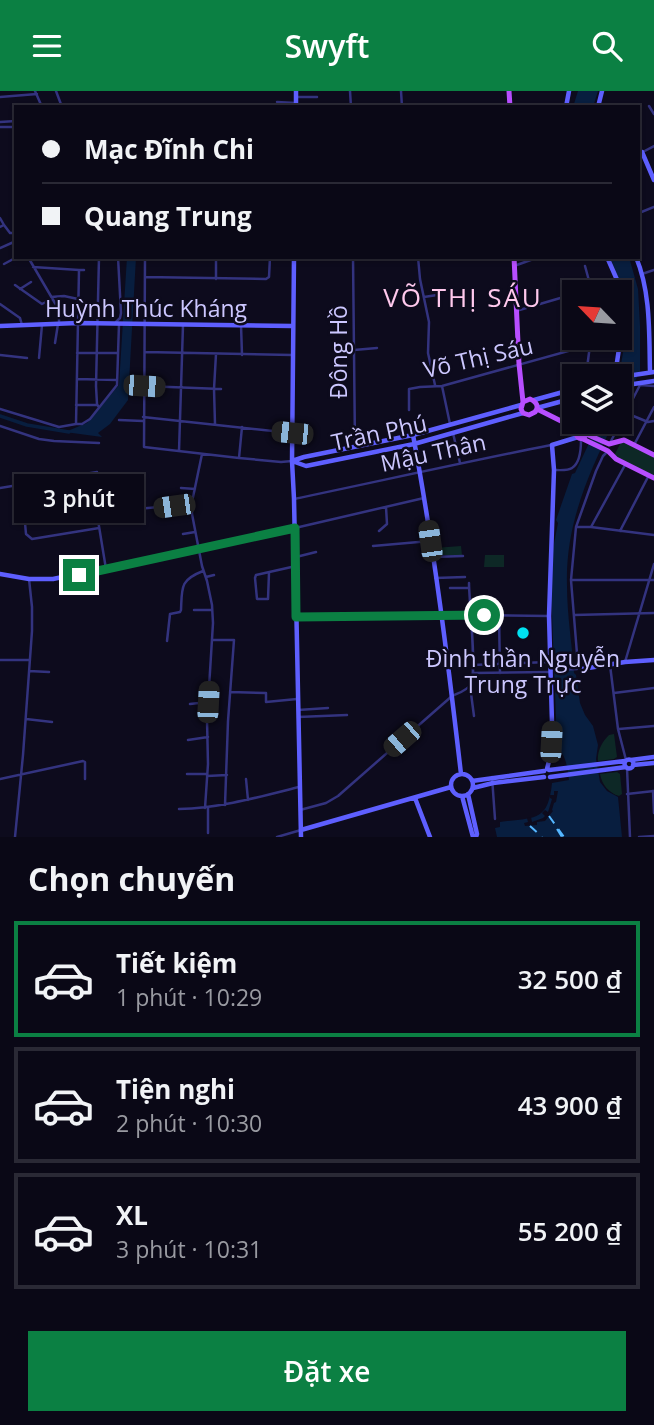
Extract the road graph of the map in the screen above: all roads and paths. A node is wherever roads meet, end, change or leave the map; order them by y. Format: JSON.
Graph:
{"nodes":[{"id":1,"x":36,"y":93,"type":"edge"},
{"id":2,"x":0,"y":97,"type":"edge"},
{"id":3,"x":317,"y":97,"type":"dead end"},
{"id":4,"x":296,"y":99,"type":"edge"},
{"id":5,"x":277,"y":102,"type":"dead end"},
{"id":6,"x":649,"y":106,"type":"dead end"},
{"id":7,"x":654,"y":114,"type":"edge"},
{"id":8,"x":654,"y":146,"type":"edge"},
{"id":9,"x":641,"y":153,"type":"edge"},
{"id":10,"x":654,"y":180,"type":"edge"},
{"id":11,"x":0,"y":218,"type":"edge"},
{"id":12,"x":2,"y":226,"type":"edge"},
{"id":13,"x":14,"y":259,"type":"edge"},
{"id":14,"x":29,"y":259,"type":"edge"},
{"id":15,"x":99,"y":259,"type":"edge"},
{"id":16,"x":118,"y":259,"type":"edge"},
{"id":17,"x":145,"y":259,"type":"edge"},
{"id":18,"x":216,"y":259,"type":"edge"},
{"id":19,"x":270,"y":259,"type":"edge"},
{"id":20,"x":294,"y":259,"type":"edge"},
{"id":21,"x":353,"y":259,"type":"edge"},
{"id":22,"x":418,"y":259,"type":"edge"},
{"id":23,"x":514,"y":259,"type":"edge"},
{"id":24,"x":533,"y":259,"type":"edge"},
{"id":25,"x":608,"y":259,"type":"edge"},
{"id":26,"x":637,"y":259,"type":"edge"},
{"id":27,"x":4,"y":264,"type":"dead end"},
{"id":28,"x":514,"y":266,"type":"junction"},
{"id":29,"x":585,"y":266,"type":"dead end"},
{"id":30,"x":33,"y":267,"type":"junction"},
{"id":31,"x":654,"y":270,"type":"edge"},
{"id":32,"x":642,"y":274,"type":"junction"},
{"id":33,"x":145,"y":277,"type":"junction"},
{"id":34,"x":216,"y":279,"type":"junction"},
{"id":35,"x":617,"y":279,"type":"edge"},
{"id":36,"x":588,"y":280,"type":"edge"},
{"id":37,"x":31,"y":282,"type":"dead end"},
{"id":38,"x":15,"y":285,"type":"dead end"},
{"id":39,"x":20,"y":289,"type":"junction"},
{"id":40,"x":437,"y":295,"type":"dead end"},
{"id":41,"x":424,"y":297,"type":"junction"},
{"id":42,"x":562,"y":297,"type":"edge"},
{"id":43,"x":52,"y":298,"type":"junction"},
{"id":44,"x":78,"y":299,"type":"junction"},
{"id":45,"x":0,"y":304,"type":"edge"},
{"id":46,"x":516,"y":311,"type":"junction"},
{"id":47,"x":78,"y":323,"type":"junction"},
{"id":48,"x":98,"y":323,"type":"junction"},
{"id":49,"x":59,"y":324,"type":"junction"},
{"id":50,"x":118,"y":324,"type":"junction"},
{"id":51,"x":183,"y":324,"type":"junction"},
{"id":52,"x":22,"y":325,"type":"junction"},
{"id":53,"x":42,"y":325,"type":"junction"},
{"id":54,"x":142,"y":325,"type":"junction"},
{"id":55,"x":241,"y":325,"type":"junction"},
{"id":56,"x":0,"y":326,"type":"edge"},
{"id":57,"x":292,"y":326,"type":"junction"},
{"id":58,"x":651,"y":327,"type":"edge"},
{"id":59,"x":55,"y":343,"type":"dead end"},
{"id":60,"x":377,"y":348,"type":"dead end"},
{"id":61,"x":354,"y":350,"type":"junction"},
{"id":62,"x":569,"y":350,"type":"edge"},
{"id":63,"x":145,"y":352,"type":"junction"},
{"id":64,"x":77,"y":353,"type":"junction"},
{"id":65,"x":97,"y":353,"type":"junction"},
{"id":66,"x":118,"y":353,"type":"junction"},
{"id":67,"x":182,"y":354,"type":"junction"},
{"id":68,"x":0,"y":355,"type":"edge"},
{"id":69,"x":216,"y":355,"type":"junction"},
{"id":70,"x":242,"y":355,"type":"junction"},
{"id":71,"x":292,"y":355,"type":"junction"},
{"id":72,"x":27,"y":358,"type":"dead end"},
{"id":73,"x":39,"y":358,"type":"dead end"},
{"id":74,"x":519,"y":364,"type":"junction"},
{"id":75,"x":650,"y":372,"type":"edge"},
{"id":76,"x":632,"y":375,"type":"edge"},
{"id":77,"x":77,"y":379,"type":"junction"},
{"id":78,"x":96,"y":379,"type":"junction"},
{"id":79,"x":117,"y":380,"type":"junction"},
{"id":80,"x":652,"y":383,"type":"edge"},
{"id":81,"x":435,"y":385,"type":"junction"},
{"id":82,"x":632,"y":385,"type":"edge"},
{"id":83,"x":144,"y":386,"type":"junction"},
{"id":84,"x":442,"y":386,"type":"junction"},
{"id":85,"x":182,"y":388,"type":"junction"},
{"id":86,"x":214,"y":389,"type":"junction"},
{"id":87,"x":221,"y":389,"type":"dead end"},
{"id":88,"x":562,"y":392,"type":"edge"},
{"id":89,"x":534,"y":400,"type":"junction"},
{"id":90,"x":632,"y":400,"type":"edge"},
{"id":91,"x":562,"y":402,"type":"edge"},
{"id":92,"x":522,"y":403,"type":"junction"},
{"id":93,"x":76,"y":405,"type":"junction"},
{"id":94,"x":98,"y":406,"type":"junction"},
{"id":95,"x":654,"y":407,"type":"edge"},
{"id":96,"x":0,"y":409,"type":"edge"},
{"id":97,"x":537,"y":409,"type":"junction"},
{"id":98,"x":409,"y":410,"type":"dead end"},
{"id":99,"x":523,"y":413,"type":"junction"},
{"id":100,"x":632,"y":415,"type":"edge"},
{"id":101,"x":143,"y":419,"type":"junction"},
{"id":102,"x":119,"y":420,"type":"dead end"},
{"id":103,"x":180,"y":421,"type":"junction"},
{"id":104,"x":646,"y":421,"type":"junction"},
{"id":105,"x":654,"y":421,"type":"edge"},
{"id":106,"x":76,"y":422,"type":"junction"},
{"id":107,"x":215,"y":424,"type":"junction"},
{"id":108,"x":450,"y":424,"type":"junction"},
{"id":109,"x":0,"y":426,"type":"edge"},
{"id":110,"x":242,"y":428,"type":"junction"},
{"id":111,"x":292,"y":433,"type":"junction"},
{"id":112,"x":453,"y":433,"type":"junction"},
{"id":113,"x":617,"y":434,"type":"edge"},
{"id":114,"x":413,"y":435,"type":"junction"},
{"id":115,"x":583,"y":435,"type":"junction"},
{"id":116,"x":99,"y":443,"type":"dead end"},
{"id":117,"x":414,"y":444,"type":"junction"},
{"id":118,"x":364,"y":445,"type":"junction"},
{"id":119,"x":552,"y":445,"type":"junction"},
{"id":120,"x":634,"y":445,"type":"junction"},
{"id":121,"x":355,"y":447,"type":"junction"},
{"id":122,"x":611,"y":447,"type":"junction"},
{"id":123,"x":179,"y":451,"type":"junction"},
{"id":124,"x":202,"y":454,"type":"junction"},
{"id":125,"x":365,"y":454,"type":"junction"},
{"id":126,"x":654,"y":455,"type":"edge"},
{"id":127,"x":239,"y":458,"type":"junction"},
{"id":128,"x":292,"y":461,"type":"junction"},
{"id":129,"x":460,"y":463,"type":"junction"},
{"id":130,"x":626,"y":464,"type":"junction"},
{"id":131,"x":554,"y":470,"type":"junction"},
{"id":132,"x":97,"y":472,"type":"dead end"},
{"id":133,"x":420,"y":473,"type":"junction"},
{"id":134,"x":651,"y":476,"type":"edge"},
{"id":135,"x":20,"y":485,"type":"junction"},
{"id":136,"x":0,"y":488,"type":"edge"},
{"id":137,"x":181,"y":488,"type":"dead end"},
{"id":138,"x":195,"y":489,"type":"junction"},
{"id":139,"x":424,"y":498,"type":"junction"},
{"id":140,"x":295,"y":499,"type":"junction"},
{"id":141,"x":192,"y":503,"type":"junction"},
{"id":142,"x":174,"y":506,"type":"junction"},
{"id":143,"x":386,"y":507,"type":"junction"},
{"id":144,"x":126,"y":510,"type":"dead end"},
{"id":145,"x":24,"y":512,"type":"junction"},
{"id":146,"x":173,"y":515,"type":"dead end"},
{"id":147,"x":576,"y":527,"type":"junction"},
{"id":148,"x":591,"y":527,"type":"junction"},
{"id":149,"x":99,"y":528,"type":"junction"},
{"id":150,"x":295,"y":528,"type":"junction"},
{"id":151,"x":379,"y":531,"type":"dead end"},
{"id":152,"x":620,"y":531,"type":"junction"},
{"id":153,"x":195,"y":532,"type":"junction"},
{"id":154,"x":183,"y":534,"type":"dead end"},
{"id":155,"x":654,"y":535,"type":"edge"},
{"id":156,"x":430,"y":541,"type":"junction"},
{"id":157,"x":373,"y":545,"type":"dead end"},
{"id":158,"x":198,"y":548,"type":"junction"},
{"id":159,"x":316,"y":552,"type":"dead end"},
{"id":160,"x":463,"y":556,"type":"dead end"},
{"id":161,"x":296,"y":557,"type":"junction"},
{"id":162,"x":432,"y":557,"type":"junction"},
{"id":163,"x":654,"y":564,"type":"edge"},
{"id":164,"x":296,"y":566,"type":"junction"},
{"id":165,"x":106,"y":569,"type":"junction"},
{"id":166,"x":204,"y":571,"type":"junction"},
{"id":167,"x":269,"y":573,"type":"junction"},
{"id":168,"x":0,"y":574,"type":"edge"},
{"id":169,"x":214,"y":575,"type":"dead end"},
{"id":170,"x":206,"y":577,"type":"junction"},
{"id":171,"x":465,"y":577,"type":"dead end"},
{"id":172,"x":435,"y":578,"type":"junction"},
{"id":173,"x":29,"y":579,"type":"junction"},
{"id":174,"x":571,"y":580,"type":"junction"},
{"id":175,"x":652,"y":580,"type":"edge"},
{"id":176,"x":450,"y":588,"type":"dead end"},
{"id":177,"x":194,"y":610,"type":"dead end"},
{"id":178,"x":212,"y":610,"type":"junction"},
{"id":179,"x":639,"y":613,"type":"junction"},
{"id":180,"x":654,"y":613,"type":"edge"},
{"id":181,"x":440,"y":615,"type":"junction"},
{"id":182,"x":470,"y":615,"type":"junction"},
{"id":183,"x":499,"y":615,"type":"junction"},
{"id":184,"x":574,"y":615,"type":"junction"},
{"id":185,"x":549,"y":616,"type":"junction"},
{"id":186,"x":296,"y":617,"type":"junction"},
{"id":187,"x":212,"y":640,"type":"junction"},
{"id":188,"x":167,"y":641,"type":"dead end"},
{"id":189,"x":0,"y":660,"type":"edge"},
{"id":190,"x":30,"y":660,"type":"junction"},
{"id":191,"x":654,"y":660,"type":"edge"},
{"id":192,"x":549,"y":662,"type":"junction"},
{"id":193,"x":625,"y":662,"type":"junction"},
{"id":194,"x":499,"y":663,"type":"junction"},
{"id":195,"x":473,"y":664,"type":"junction"},
{"id":196,"x":610,"y":665,"type":"junction"},
{"id":197,"x":580,"y":669,"type":"junction"},
{"id":198,"x":29,"y":671,"type":"junction"},
{"id":199,"x":551,"y":671,"type":"junction"},
{"id":200,"x":49,"y":672,"type":"dead end"},
{"id":201,"x":472,"y":673,"type":"junction"},
{"id":202,"x":500,"y":673,"type":"junction"},
{"id":203,"x":470,"y":685,"type":"junction"},
{"id":204,"x":654,"y":688,"type":"edge"},
{"id":205,"x":230,"y":692,"type":"junction"},
{"id":206,"x":614,"y":693,"type":"junction"},
{"id":207,"x":452,"y":696,"type":"junction"},
{"id":208,"x":298,"y":699,"type":"junction"},
{"id":209,"x":208,"y":702,"type":"junction"},
{"id":210,"x":190,"y":704,"type":"dead end"},
{"id":211,"x":328,"y":708,"type":"dead end"},
{"id":212,"x":298,"y":710,"type":"junction"},
{"id":213,"x":347,"y":715,"type":"dead end"},
{"id":214,"x":474,"y":716,"type":"dead end"},
{"id":215,"x":298,"y":717,"type":"junction"},
{"id":216,"x":26,"y":719,"type":"junction"},
{"id":217,"x":52,"y":722,"type":"dead end"},
{"id":218,"x":654,"y":726,"type":"edge"},
{"id":219,"x":618,"y":729,"type":"junction"},
{"id":220,"x":208,"y":737,"type":"junction"},
{"id":221,"x":188,"y":740,"type":"dead end"},
{"id":222,"x":654,"y":757,"type":"edge"},
{"id":223,"x":628,"y":763,"type":"junction"},
{"id":224,"x":654,"y":763,"type":"edge"},
{"id":225,"x":549,"y":773,"type":"junction"},
{"id":226,"x":187,"y":774,"type":"dead end"},
{"id":227,"x":461,"y":774,"type":"junction"},
{"id":228,"x":22,"y":775,"type":"junction"},
{"id":229,"x":207,"y":775,"type":"junction"},
{"id":230,"x":227,"y":775,"type":"junction"},
{"id":231,"x":0,"y":779,"type":"edge"},
{"id":232,"x":85,"y":779,"type":"dead end"},
{"id":233,"x":246,"y":779,"type":"dead end"},
{"id":234,"x":493,"y":780,"type":"junction"},
{"id":235,"x":472,"y":781,"type":"junction"},
{"id":236,"x":299,"y":787,"type":"junction"},
{"id":237,"x":451,"y":787,"type":"junction"},
{"id":238,"x":472,"y":788,"type":"junction"},
{"id":239,"x":653,"y":791,"type":"edge"},
{"id":240,"x":627,"y":794,"type":"junction"},
{"id":241,"x":465,"y":795,"type":"junction"},
{"id":242,"x":415,"y":798,"type":"junction"},
{"id":243,"x":247,"y":800,"type":"junction"},
{"id":244,"x":225,"y":805,"type":"junction"},
{"id":245,"x":207,"y":808,"type":"junction"},
{"id":246,"x":179,"y":809,"type":"dead end"},
{"id":247,"x":300,"y":810,"type":"junction"},
{"id":248,"x":654,"y":813,"type":"edge"},
{"id":249,"x":495,"y":819,"type":"dead end"},
{"id":250,"x":301,"y":829,"type":"junction"},
{"id":251,"x":208,"y":833,"type":"dead end"},
{"id":252,"x":654,"y":836,"type":"edge"},
{"id":253,"x":15,"y":837,"type":"edge"},
{"id":254,"x":277,"y":837,"type":"edge"},
{"id":255,"x":301,"y":837,"type":"edge"},
{"id":256,"x":430,"y":837,"type":"edge"},
{"id":257,"x":475,"y":837,"type":"edge"},
{"id":258,"x":630,"y":837,"type":"edge"},
{"id":259,"x":639,"y":837,"type":"edge"}],
"edges":[{"from":1,"to":2,"type":"street"},
{"from":3,"to":4,"type":"street"},
{"from":4,"to":5,"type":"street"},
{"from":6,"to":7,"type":"street"},
{"from":8,"to":9,"type":"street"},
{"from":9,"to":10,"type":"street"},
{"from":11,"to":12,"type":"street"},
{"from":13,"to":27,"type":"street"},
{"from":14,"to":30,"type":"street"},
{"from":15,"to":48,"type":"street"},
{"from":16,"to":50,"type":"street"},
{"from":17,"to":33,"type":"street"},
{"from":18,"to":34,"type":"street"},
{"from":19,"to":34,"type":"street"},
{"from":20,"to":57,"type":"street"},
{"from":21,"to":61,"type":"street","name":"Đông Hồ"},
{"from":22,"to":41,"type":"street"},
{"from":23,"to":28,"type":"main road"},
{"from":24,"to":28,"type":"street"},
{"from":25,"to":35,"type":"street"},
{"from":26,"to":32,"type":"street"},
{"from":28,"to":46,"type":"main road"},
{"from":29,"to":36,"type":"street"},
{"from":30,"to":43,"type":"street"},
{"from":30,"to":44,"type":"street"},
{"from":31,"to":32,"type":"street"},
{"from":32,"to":58,"type":"street"},
{"from":33,"to":34,"type":"street"},
{"from":33,"to":54,"type":"street"},
{"from":37,"to":39,"type":"street"},
{"from":38,"to":39,"type":"street"},
{"from":39,"to":43,"type":"street"},
{"from":40,"to":41,"type":"street"},
{"from":41,"to":81,"type":"street"},
{"from":42,"to":46,"type":"street"},
{"from":43,"to":44,"type":"street"},
{"from":43,"to":49,"type":"street"},
{"from":44,"to":47,"type":"street"},
{"from":45,"to":52,"type":"street"},
{"from":46,"to":74,"type":"main road"},
{"from":47,"to":48,"type":"street","name":"Huỳnh Thúc Kháng"},
{"from":47,"to":49,"type":"street","name":"Huỳnh Thúc Kháng"},
{"from":47,"to":64,"type":"street"},
{"from":48,"to":50,"type":"street","name":"Huỳnh Thúc Kháng"},
{"from":48,"to":65,"type":"street"},
{"from":49,"to":53,"type":"street","name":"Huỳnh Thúc Kháng"},
{"from":49,"to":59,"type":"street"},
{"from":50,"to":54,"type":"street","name":"Huỳnh Thúc Kháng"},
{"from":50,"to":66,"type":"street"},
{"from":51,"to":54,"type":"street","name":"Huỳnh Thúc Kháng"},
{"from":51,"to":55,"type":"street","name":"Huỳnh Thúc Kháng"},
{"from":51,"to":67,"type":"street"},
{"from":52,"to":53,"type":"street","name":"Huỳnh Thúc Kháng"},
{"from":52,"to":56,"type":"street","name":"Huỳnh Thúc Kháng"},
{"from":53,"to":73,"type":"street"},
{"from":54,"to":63,"type":"street"},
{"from":55,"to":57,"type":"street","name":"Huỳnh Thúc Kháng"},
{"from":55,"to":70,"type":"street"},
{"from":57,"to":71,"type":"street"},
{"from":58,"to":75,"type":"street"},
{"from":60,"to":61,"type":"street"},
{"from":61,"to":121,"type":"street","name":"Đông Hồ"},
{"from":62,"to":74,"type":"street","name":"Võ Thị Sáu"},
{"from":63,"to":67,"type":"street"},
{"from":63,"to":83,"type":"street"},
{"from":64,"to":65,"type":"street"},
{"from":64,"to":77,"type":"street"},
{"from":65,"to":66,"type":"street"},
{"from":65,"to":78,"type":"street"},
{"from":66,"to":79,"type":"street"},
{"from":67,"to":69,"type":"street"},
{"from":67,"to":85,"type":"street"},
{"from":68,"to":72,"type":"street"},
{"from":69,"to":70,"type":"street"},
{"from":69,"to":86,"type":"street"},
{"from":70,"to":71,"type":"street"},
{"from":71,"to":111,"type":"street"},
{"from":74,"to":84,"type":"street","name":"Võ Thị Sáu"},
{"from":74,"to":92,"type":"main road"},
{"from":75,"to":76,"type":"street"},
{"from":77,"to":78,"type":"street"},
{"from":77,"to":93,"type":"street"},
{"from":78,"to":79,"type":"street"},
{"from":78,"to":94,"type":"street"},
{"from":79,"to":94,"type":"street"},
{"from":80,"to":82,"type":"street"},
{"from":80,"to":90,"type":"street"},
{"from":81,"to":84,"type":"street","name":"Võ Thị Sáu"},
{"from":81,"to":98,"type":"street","name":"Võ Thị Sáu"},
{"from":83,"to":85,"type":"street"},
{"from":83,"to":101,"type":"street"},
{"from":84,"to":108,"type":"street"},
{"from":85,"to":86,"type":"street"},
{"from":85,"to":103,"type":"street"},
{"from":86,"to":87,"type":"street"},
{"from":86,"to":107,"type":"street"},
{"from":88,"to":89,"type":"street","name":"Trần Phú"},
{"from":89,"to":92,"type":"main road","name":"Trần Phú"},
{"from":89,"to":97,"type":"main road"},
{"from":91,"to":97,"type":"street","name":"Trần Phú"},
{"from":92,"to":99,"type":"main road"},
{"from":92,"to":108,"type":"street","name":"Trần Phú"},
{"from":93,"to":94,"type":"street"},
{"from":93,"to":106,"type":"street"},
{"from":94,"to":106,"type":"street"},
{"from":95,"to":104,"type":"street"},
{"from":96,"to":106,"type":"street"},
{"from":97,"to":99,"type":"main road","name":"Trần Phú"},
{"from":97,"to":115,"type":"main road"},
{"from":99,"to":112,"type":"street","name":"Trần Phú"},
{"from":100,"to":104,"type":"street"},
{"from":101,"to":102,"type":"street"},
{"from":101,"to":103,"type":"street"},
{"from":101,"to":123,"type":"street"},
{"from":103,"to":107,"type":"street"},
{"from":103,"to":123,"type":"street"},
{"from":104,"to":105,"type":"street"},
{"from":104,"to":120,"type":"street"},
{"from":107,"to":110,"type":"street"},
{"from":108,"to":112,"type":"street"},
{"from":108,"to":114,"type":"street","name":"Trần Phú"},
{"from":109,"to":116,"type":"street"},
{"from":110,"to":111,"type":"street"},
{"from":110,"to":127,"type":"street"},
{"from":111,"to":128,"type":"street"},
{"from":112,"to":117,"type":"street","name":"Trần Phú"},
{"from":112,"to":129,"type":"street"},
{"from":113,"to":122,"type":"street"},
{"from":114,"to":117,"type":"street"},
{"from":114,"to":118,"type":"street","name":"Trần Phú"},
{"from":115,"to":119,"type":"street","name":"Mậu Thân"},
{"from":115,"to":122,"type":"main road"},
{"from":115,"to":131,"type":"street"},
{"from":117,"to":125,"type":"street","name":"Trần Phú"},
{"from":117,"to":133,"type":"street"},
{"from":118,"to":121,"type":"street","name":"Trần Phú"},
{"from":118,"to":125,"type":"street"},
{"from":119,"to":129,"type":"street","name":"Mậu Thân"},
{"from":119,"to":131,"type":"street"},
{"from":120,"to":122,"type":"main road"},
{"from":120,"to":126,"type":"main road"},
{"from":121,"to":128,"type":"street","name":"Trần Phú"},
{"from":122,"to":130,"type":"main road"},
{"from":122,"to":147,"type":"street"},
{"from":123,"to":124,"type":"street"},
{"from":124,"to":127,"type":"street"},
{"from":124,"to":138,"type":"street"},
{"from":125,"to":128,"type":"street","name":"Trần Phú"},
{"from":127,"to":128,"type":"street"},
{"from":128,"to":140,"type":"street"},
{"from":129,"to":133,"type":"street","name":"Mậu Thân"},
{"from":130,"to":134,"type":"main road"},
{"from":130,"to":148,"type":"street"},
{"from":131,"to":185,"type":"street"},
{"from":132,"to":135,"type":"street"},
{"from":133,"to":139,"type":"street"},
{"from":133,"to":140,"type":"street","name":"Mậu Thân"},
{"from":134,"to":152,"type":"street"},
{"from":135,"to":136,"type":"street"},
{"from":135,"to":145,"type":"street"},
{"from":137,"to":138,"type":"street"},
{"from":138,"to":141,"type":"street"},
{"from":139,"to":143,"type":"street"},
{"from":139,"to":156,"type":"street"},
{"from":140,"to":150,"type":"street"},
{"from":141,"to":142,"type":"street"},
{"from":141,"to":153,"type":"street"},
{"from":142,"to":144,"type":"street"},
{"from":142,"to":146,"type":"street"},
{"from":143,"to":150,"type":"street"},
{"from":143,"to":151,"type":"street"},
{"from":145,"to":149,"type":"street"},
{"from":145,"to":149,"type":"street"},
{"from":147,"to":148,"type":"street"},
{"from":147,"to":174,"type":"street"},
{"from":148,"to":152,"type":"street"},
{"from":149,"to":165,"type":"street"},
{"from":150,"to":158,"type":"street"},
{"from":150,"to":161,"type":"street"},
{"from":152,"to":155,"type":"street"},
{"from":153,"to":154,"type":"street"},
{"from":153,"to":158,"type":"street"},
{"from":156,"to":157,"type":"street"},
{"from":156,"to":162,"type":"street"},
{"from":158,"to":165,"type":"street"},
{"from":158,"to":166,"type":"street"},
{"from":159,"to":161,"type":"street"},
{"from":160,"to":162,"type":"street"},
{"from":161,"to":164,"type":"street"},
{"from":162,"to":172,"type":"street"},
{"from":163,"to":175,"type":"street"},
{"from":164,"to":167,"type":"street"},
{"from":164,"to":186,"type":"street"},
{"from":165,"to":173,"type":"street"},
{"from":166,"to":170,"type":"street"},
{"from":166,"to":188,"type":"street"},
{"from":167,"to":167,"type":"street"},
{"from":168,"to":173,"type":"street"},
{"from":169,"to":170,"type":"street"},
{"from":170,"to":178,"type":"street"},
{"from":171,"to":172,"type":"street"},
{"from":172,"to":181,"type":"street"},
{"from":173,"to":190,"type":"street"},
{"from":174,"to":175,"type":"street"},
{"from":174,"to":184,"type":"street"},
{"from":175,"to":179,"type":"street"},
{"from":176,"to":182,"type":"street"},
{"from":177,"to":178,"type":"street"},
{"from":178,"to":187,"type":"street"},
{"from":179,"to":180,"type":"street"},
{"from":179,"to":184,"type":"street"},
{"from":179,"to":193,"type":"street"},
{"from":181,"to":182,"type":"street"},
{"from":181,"to":186,"type":"street"},
{"from":181,"to":207,"type":"street"},
{"from":182,"to":183,"type":"street"},
{"from":182,"to":195,"type":"street"},
{"from":183,"to":185,"type":"street"},
{"from":183,"to":194,"type":"street"},
{"from":184,"to":197,"type":"street"},
{"from":185,"to":192,"type":"street"},
{"from":186,"to":208,"type":"street"},
{"from":187,"to":205,"type":"street"},
{"from":187,"to":209,"type":"street"},
{"from":189,"to":190,"type":"street"},
{"from":190,"to":198,"type":"street"},
{"from":191,"to":193,"type":"street"},
{"from":192,"to":194,"type":"street"},
{"from":192,"to":199,"type":"street"},
{"from":193,"to":196,"type":"street"},
{"from":194,"to":195,"type":"street"},
{"from":194,"to":202,"type":"street"},
{"from":195,"to":201,"type":"street"},
{"from":196,"to":197,"type":"street"},
{"from":196,"to":206,"type":"street"},
{"from":197,"to":199,"type":"street"},
{"from":198,"to":200,"type":"street"},
{"from":198,"to":216,"type":"street"},
{"from":199,"to":202,"type":"street"},
{"from":199,"to":225,"type":"street"},
{"from":201,"to":202,"type":"street"},
{"from":201,"to":203,"type":"street"},
{"from":203,"to":207,"type":"street"},
{"from":203,"to":214,"type":"street"},
{"from":204,"to":206,"type":"street"},
{"from":205,"to":208,"type":"street"},
{"from":205,"to":230,"type":"street"},
{"from":206,"to":219,"type":"street"},
{"from":207,"to":227,"type":"street"},
{"from":207,"to":247,"type":"street"},
{"from":208,"to":212,"type":"street"},
{"from":209,"to":210,"type":"street"},
{"from":209,"to":220,"type":"street"},
{"from":211,"to":212,"type":"street"},
{"from":212,"to":215,"type":"street"},
{"from":213,"to":215,"type":"street"},
{"from":215,"to":236,"type":"street"},
{"from":216,"to":217,"type":"street"},
{"from":216,"to":228,"type":"street"},
{"from":218,"to":219,"type":"street"},
{"from":219,"to":223,"type":"street"},
{"from":220,"to":221,"type":"street"},
{"from":220,"to":229,"type":"street"},
{"from":222,"to":223,"type":"street"},
{"from":223,"to":224,"type":"street"},
{"from":223,"to":225,"type":"street"},
{"from":223,"to":225,"type":"street"},
{"from":223,"to":240,"type":"street"},
{"from":225,"to":234,"type":"street"},
{"from":226,"to":229,"type":"street"},
{"from":227,"to":235,"type":"street"},
{"from":227,"to":237,"type":"street"},
{"from":228,"to":231,"type":"street"},
{"from":228,"to":232,"type":"street"},
{"from":228,"to":253,"type":"street"},
{"from":229,"to":230,"type":"street"},
{"from":229,"to":245,"type":"street"},
{"from":230,"to":244,"type":"street"},
{"from":233,"to":243,"type":"street"},
{"from":234,"to":235,"type":"street"},
{"from":234,"to":238,"type":"street"},
{"from":234,"to":249,"type":"street"},
{"from":235,"to":238,"type":"street"},
{"from":236,"to":243,"type":"street"},
{"from":236,"to":247,"type":"street"},
{"from":237,"to":241,"type":"street"},
{"from":237,"to":242,"type":"street"},
{"from":238,"to":241,"type":"street"},
{"from":239,"to":240,"type":"street"},
{"from":239,"to":248,"type":"street"},
{"from":240,"to":258,"type":"street"},
{"from":241,"to":257,"type":"street"},
{"from":242,"to":250,"type":"street"},
{"from":242,"to":256,"type":"street"},
{"from":243,"to":244,"type":"street"},
{"from":244,"to":245,"type":"street"},
{"from":245,"to":246,"type":"street"},
{"from":245,"to":251,"type":"street"},
{"from":247,"to":250,"type":"street"},
{"from":250,"to":254,"type":"street"},
{"from":250,"to":255,"type":"street"},
{"from":252,"to":259,"type":"street"}]}
